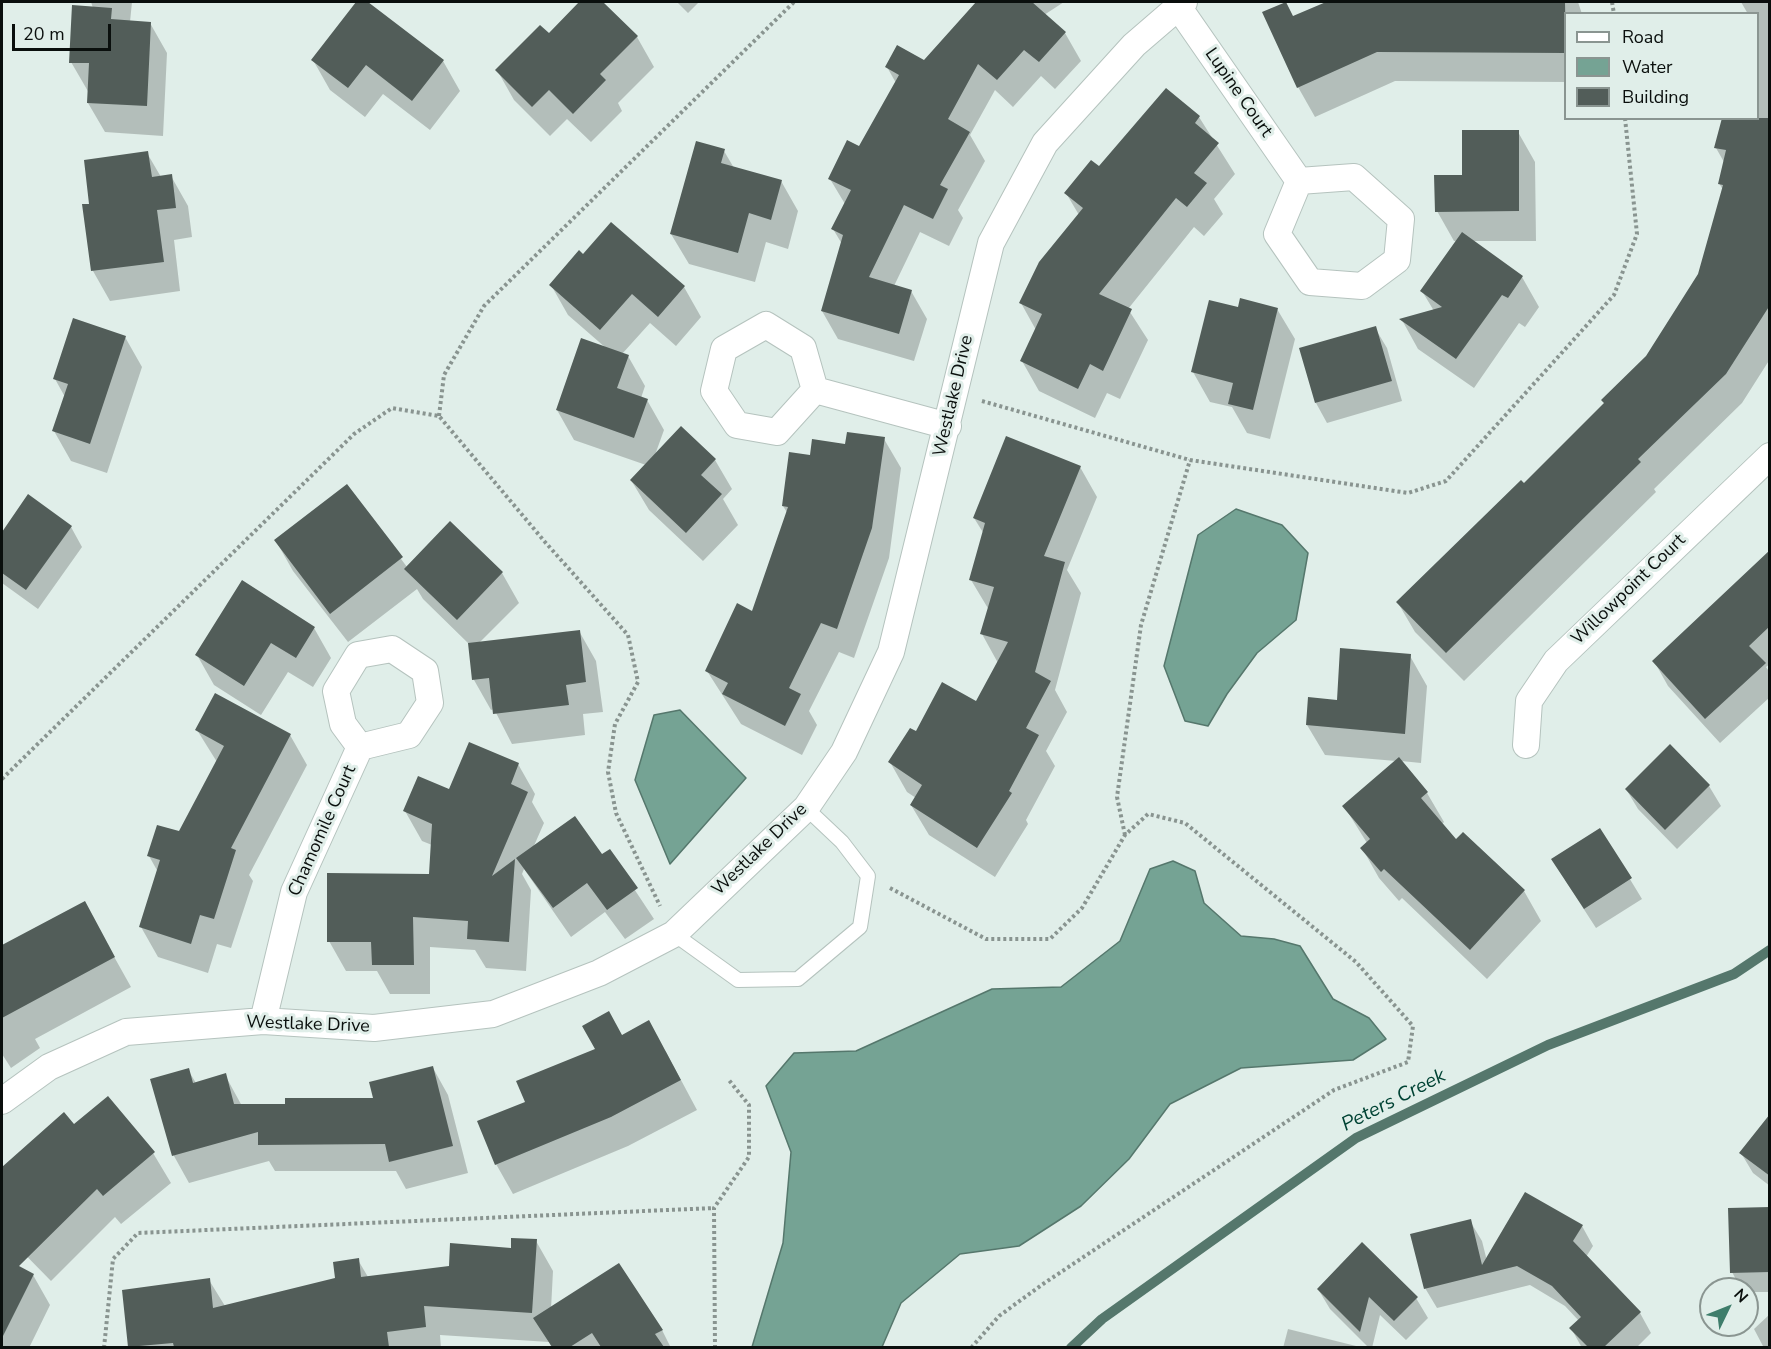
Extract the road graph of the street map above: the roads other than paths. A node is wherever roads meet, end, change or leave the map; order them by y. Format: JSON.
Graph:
{"nodes":[{"id":1,"x":1181,"y":4,"type":"edge"},
{"id":2,"x":1299,"y":181,"type":"junction"},
{"id":3,"x":814,"y":390,"type":"dead end"},
{"id":4,"x":948,"y":426,"type":"junction"},
{"id":5,"x":1770,"y":456,"type":"edge"},
{"id":6,"x":1526,"y":744,"type":"dead end"},
{"id":7,"x":360,"y":747,"type":"dead end"},
{"id":8,"x":806,"y":808,"type":"junction"},
{"id":9,"x":674,"y":934,"type":"junction"},
{"id":10,"x":263,"y":1021,"type":"junction"},
{"id":11,"x":2,"y":1101,"type":"edge"}],
"edges":[{"from":1,"to":2,"type":"street","name":"Lupine Court"},
{"from":1,"to":4,"type":"street","name":"Westlake Drive"},
{"from":2,"to":2,"type":"street"},
{"from":3,"to":4,"type":"street"},
{"from":4,"to":8,"type":"street","name":"Westlake Drive"},
{"from":5,"to":6,"type":"street","name":"Willowpoint Court"},
{"from":7,"to":10,"type":"street","name":"Chamomile Court"},
{"from":8,"to":9,"type":"street","name":"Westlake Drive"},
{"from":8,"to":9,"type":"lane"},
{"from":9,"to":10,"type":"street","name":"Westlake Drive"},
{"from":10,"to":11,"type":"street","name":"Westlake Drive"}]}
